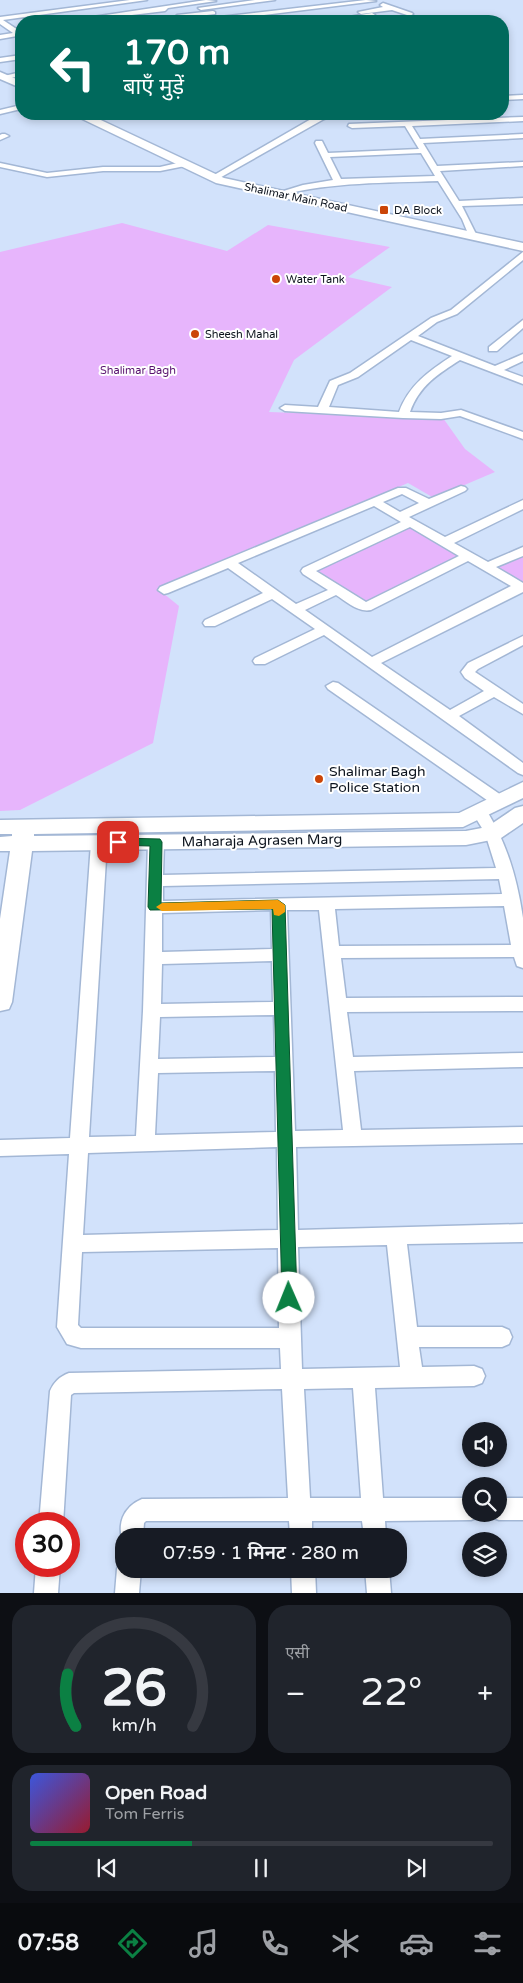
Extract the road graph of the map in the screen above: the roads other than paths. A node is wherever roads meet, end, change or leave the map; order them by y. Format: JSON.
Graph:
{"nodes":[{"id":1,"x":93,"y":0,"type":"edge"},
{"id":2,"x":144,"y":0,"type":"edge"},
{"id":3,"x":220,"y":0,"type":"edge"},
{"id":4,"x":271,"y":0,"type":"edge"},
{"id":5,"x":324,"y":0,"type":"edge"},
{"id":6,"x":372,"y":1,"type":"edge"},
{"id":7,"x":105,"y":2,"type":"edge"},
{"id":8,"x":240,"y":2,"type":"edge"},
{"id":9,"x":280,"y":5,"type":"junction"},
{"id":10,"x":28,"y":7,"type":"dead end"},
{"id":11,"x":392,"y":8,"type":"junction"},
{"id":12,"x":250,"y":9,"type":"junction"},
{"id":13,"x":64,"y":10,"type":"junction"},
{"id":14,"x":170,"y":11,"type":"edge"},
{"id":15,"x":289,"y":11,"type":"junction"},
{"id":16,"x":401,"y":11,"type":"junction"},
{"id":17,"x":13,"y":12,"type":"dead end"},
{"id":18,"x":0,"y":13,"type":"edge"},
{"id":19,"x":30,"y":14,"type":"junction"},
{"id":20,"x":259,"y":14,"type":"junction"},
{"id":21,"x":410,"y":14,"type":"dead end"},
{"id":22,"x":26,"y":15,"type":"edge"},
{"id":23,"x":68,"y":15,"type":"edge"},
{"id":24,"x":113,"y":15,"type":"edge"},
{"id":25,"x":134,"y":15,"type":"edge"},
{"id":26,"x":148,"y":15,"type":"edge"},
{"id":27,"x":251,"y":15,"type":"edge"},
{"id":28,"x":323,"y":15,"type":"dead end"},
{"id":29,"x":372,"y":15,"type":"edge"},
{"id":30,"x":15,"y":18,"type":"edge"},
{"id":31,"x":1,"y":22,"type":"edge"},
{"id":32,"x":15,"y":22,"type":"edge"},
{"id":33,"x":12,"y":29,"type":"junction"},
{"id":34,"x":0,"y":31,"type":"edge"},
{"id":35,"x":15,"y":31,"type":"edge"},
{"id":36,"x":15,"y":36,"type":"edge"},
{"id":37,"x":0,"y":37,"type":"edge"},
{"id":38,"x":15,"y":38,"type":"edge"},
{"id":39,"x":0,"y":44,"type":"edge"},
{"id":40,"x":15,"y":51,"type":"edge"},
{"id":41,"x":0,"y":53,"type":"edge"},
{"id":42,"x":15,"y":58,"type":"edge"},
{"id":43,"x":0,"y":60,"type":"edge"},
{"id":44,"x":15,"y":67,"type":"edge"},
{"id":45,"x":1,"y":73,"type":"edge"},
{"id":46,"x":15,"y":79,"type":"edge"},
{"id":47,"x":509,"y":98,"type":"edge"},
{"id":48,"x":523,"y":98,"type":"edge"},
{"id":49,"x":15,"y":108,"type":"edge"},
{"id":50,"x":0,"y":112,"type":"edge"},
{"id":51,"x":523,"y":118,"type":"edge"},
{"id":52,"x":509,"y":119,"type":"edge"},
{"id":53,"x":92,"y":120,"type":"edge"},
{"id":54,"x":316,"y":120,"type":"edge"},
{"id":55,"x":485,"y":120,"type":"edge"},
{"id":56,"x":506,"y":120,"type":"edge"},
{"id":57,"x":407,"y":124,"type":"junction"},
{"id":58,"x":352,"y":126,"type":"dead end"},
{"id":59,"x":522,"y":138,"type":"edge"},
{"id":60,"x":418,"y":141,"type":"junction"},
{"id":61,"x":319,"y":143,"type":"dead end"},
{"id":62,"x":424,"y":151,"type":"junction"},
{"id":63,"x":325,"y":155,"type":"junction"},
{"id":64,"x":182,"y":164,"type":"junction"},
{"id":65,"x":523,"y":164,"type":"edge"},
{"id":66,"x":0,"y":166,"type":"edge"},
{"id":67,"x":435,"y":169,"type":"junction"},
{"id":68,"x":214,"y":178,"type":"junction"},
{"id":69,"x":440,"y":178,"type":"junction"},
{"id":70,"x":338,"y":182,"type":"junction"},
{"id":71,"x":281,"y":193,"type":"junction"},
{"id":72,"x":523,"y":201,"type":"edge"},
{"id":73,"x":457,"y":204,"type":"junction"},
{"id":74,"x":473,"y":236,"type":"junction"},
{"id":75,"x":523,"y":247,"type":"edge"},
{"id":76,"x":523,"y":255,"type":"edge"},
{"id":77,"x":523,"y":323,"type":"edge"},
{"id":78,"x":410,"y":336,"type":"junction"},
{"id":79,"x":494,"y":349,"type":"dead end"},
{"id":80,"x":459,"y":356,"type":"junction"},
{"id":81,"x":523,"y":357,"type":"edge"},
{"id":82,"x":495,"y":370,"type":"junction"},
{"id":83,"x":523,"y":381,"type":"edge"},
{"id":84,"x":285,"y":408,"type":"dead end"},
{"id":85,"x":322,"y":410,"type":"junction"},
{"id":86,"x":403,"y":415,"type":"junction"},
{"id":87,"x":523,"y":436,"type":"edge"},
{"id":88,"x":461,"y":489,"type":"dead end"},
{"id":89,"x":375,"y":502,"type":"junction"},
{"id":90,"x":428,"y":503,"type":"junction"},
{"id":91,"x":523,"y":504,"type":"edge"},
{"id":92,"x":406,"y":519,"type":"junction"},
{"id":93,"x":444,"y":542,"type":"junction"},
{"id":94,"x":523,"y":551,"type":"edge"},
{"id":95,"x":469,"y":556,"type":"junction"},
{"id":96,"x":230,"y":563,"type":"junction"},
{"id":97,"x":487,"y":568,"type":"junction"},
{"id":98,"x":522,"y":588,"type":"edge"},
{"id":99,"x":164,"y":590,"type":"dead end"},
{"id":100,"x":337,"y":590,"type":"junction"},
{"id":101,"x":273,"y":593,"type":"junction"},
{"id":102,"x":296,"y":609,"type":"junction"},
{"id":103,"x":210,"y":623,"type":"dead end"},
{"id":104,"x":325,"y":629,"type":"junction"},
{"id":105,"x":523,"y":640,"type":"edge"},
{"id":106,"x":260,"y":661,"type":"dead end"},
{"id":107,"x":372,"y":662,"type":"junction"},
{"id":108,"x":333,"y":686,"type":"dead end"},
{"id":109,"x":494,"y":691,"type":"junction"},
{"id":110,"x":523,"y":710,"type":"edge"},
{"id":111,"x":449,"y":716,"type":"junction"},
{"id":112,"x":523,"y":770,"type":"edge"},
{"id":113,"x":523,"y":788,"type":"edge"},
{"id":114,"x":499,"y":801,"type":"junction"},
{"id":115,"x":480,"y":812,"type":"junction"},
{"id":116,"x":523,"y":813,"type":"edge"},
{"id":117,"x":0,"y":827,"type":"edge"},
{"id":118,"x":288,"y":831,"type":"junction"},
{"id":119,"x":493,"y":833,"type":"junction"},
{"id":120,"x":16,"y":838,"type":"edge"},
{"id":121,"x":156,"y":842,"type":"junction"},
{"id":122,"x":99,"y":843,"type":"junction"},
{"id":123,"x":506,"y":873,"type":"junction"},
{"id":124,"x":155,"y":881,"type":"junction"},
{"id":125,"x":512,"y":900,"type":"junction"},
{"id":126,"x":326,"y":903,"type":"junction"},
{"id":127,"x":278,"y":905,"type":"junction"},
{"id":128,"x":155,"y":907,"type":"junction"},
{"id":129,"x":332,"y":952,"type":"junction"},
{"id":130,"x":280,"y":955,"type":"junction"},
{"id":131,"x":522,"y":956,"type":"edge"},
{"id":132,"x":153,"y":958,"type":"junction"},
{"id":133,"x":0,"y":1002,"type":"edge"},
{"id":134,"x":523,"y":1004,"type":"edge"},
{"id":135,"x":338,"y":1005,"type":"junction"},
{"id":136,"x":282,"y":1008,"type":"junction"},
{"id":137,"x":152,"y":1011,"type":"junction"},
{"id":138,"x":523,"y":1060,"type":"edge"},
{"id":139,"x":284,"y":1064,"type":"junction"},
{"id":140,"x":344,"y":1064,"type":"junction"},
{"id":141,"x":149,"y":1066,"type":"junction"},
{"id":142,"x":523,"y":1135,"type":"edge"},
{"id":143,"x":353,"y":1138,"type":"junction"},
{"id":144,"x":286,"y":1139,"type":"junction"},
{"id":145,"x":145,"y":1144,"type":"junction"},
{"id":146,"x":80,"y":1146,"type":"junction"},
{"id":147,"x":0,"y":1148,"type":"edge"},
{"id":148,"x":523,"y":1233,"type":"edge"},
{"id":149,"x":396,"y":1236,"type":"junction"},
{"id":150,"x":288,"y":1238,"type":"junction"},
{"id":151,"x":73,"y":1244,"type":"junction"},
{"id":152,"x":408,"y":1337,"type":"junction"},
{"id":153,"x":502,"y":1337,"type":"dead end"},
{"id":154,"x":290,"y":1338,"type":"junction"},
{"id":155,"x":474,"y":1376,"type":"dead end"},
{"id":156,"x":412,"y":1377,"type":"junction"},
{"id":157,"x":363,"y":1378,"type":"junction"},
{"id":158,"x":293,"y":1380,"type":"junction"},
{"id":159,"x":372,"y":1509,"type":"junction"},
{"id":160,"x":462,"y":1509,"type":"edge"},
{"id":161,"x":507,"y":1509,"type":"edge"},
{"id":162,"x":523,"y":1509,"type":"edge"},
{"id":163,"x":300,"y":1510,"type":"junction"},
{"id":164,"x":53,"y":1512,"type":"edge"},
{"id":165,"x":132,"y":1528,"type":"edge"},
{"id":166,"x":301,"y":1528,"type":"edge"},
{"id":167,"x":374,"y":1528,"type":"edge"},
{"id":168,"x":47,"y":1577,"type":"edge"},
{"id":169,"x":128,"y":1578,"type":"edge"},
{"id":170,"x":303,"y":1578,"type":"edge"},
{"id":171,"x":378,"y":1578,"type":"edge"},
{"id":172,"x":46,"y":1593,"type":"edge"},
{"id":173,"x":127,"y":1593,"type":"edge"},
{"id":174,"x":304,"y":1593,"type":"edge"},
{"id":175,"x":380,"y":1593,"type":"edge"}],
"edges":[{"from":1,"to":13,"type":"street"},
{"from":2,"to":7,"type":"street"},
{"from":3,"to":14,"type":"street"},
{"from":4,"to":8,"type":"street"},
{"from":4,"to":9,"type":"street"},
{"from":5,"to":9,"type":"street"},
{"from":6,"to":11,"type":"street"},
{"from":6,"to":15,"type":"street"},
{"from":7,"to":13,"type":"street"},
{"from":8,"to":12,"type":"street"},
{"from":8,"to":14,"type":"street"},
{"from":9,"to":12,"type":"street"},
{"from":9,"to":15,"type":"street"},
{"from":10,"to":19,"type":"street"},
{"from":11,"to":16,"type":"street"},
{"from":11,"to":28,"type":"street"},
{"from":12,"to":14,"type":"street"},
{"from":12,"to":20,"type":"street"},
{"from":13,"to":19,"type":"street"},
{"from":13,"to":23,"type":"street"},
{"from":14,"to":24,"type":"street"},
{"from":14,"to":25,"type":"street"},
{"from":14,"to":26,"type":"street"},
{"from":15,"to":20,"type":"street"},
{"from":16,"to":21,"type":"street"},
{"from":16,"to":29,"type":"street"},
{"from":17,"to":18,"type":"street"},
{"from":19,"to":22,"type":"street"},
{"from":20,"to":27,"type":"street"},
{"from":30,"to":31,"type":"street"},
{"from":31,"to":32,"type":"street"},
{"from":31,"to":33,"type":"street"},
{"from":33,"to":34,"type":"street"},
{"from":33,"to":35,"type":"street"},
{"from":36,"to":37,"type":"street"},
{"from":38,"to":39,"type":"street"},
{"from":40,"to":41,"type":"street"},
{"from":42,"to":43,"type":"street"},
{"from":44,"to":45,"type":"street"},
{"from":45,"to":46,"type":"street"},
{"from":47,"to":48,"type":"street"},
{"from":49,"to":50,"type":"street"},
{"from":51,"to":52,"type":"street"},
{"from":53,"to":64,"type":"street","name":"Shalimar Main Road"},
{"from":54,"to":68,"type":"street"},
{"from":55,"to":57,"type":"street"},
{"from":56,"to":59,"type":"street"},
{"from":57,"to":58,"type":"street"},
{"from":57,"to":60,"type":"street"},
{"from":59,"to":60,"type":"street"},
{"from":60,"to":62,"type":"street"},
{"from":61,"to":63,"type":"street"},
{"from":62,"to":63,"type":"street"},
{"from":62,"to":67,"type":"street"},
{"from":63,"to":70,"type":"street"},
{"from":64,"to":66,"type":"street"},
{"from":64,"to":68,"type":"street","name":"Shalimar Main Road"},
{"from":65,"to":67,"type":"street"},
{"from":67,"to":69,"type":"street"},
{"from":68,"to":71,"type":"street","name":"Shalimar Main Road"},
{"from":69,"to":70,"type":"street"},
{"from":69,"to":73,"type":"street"},
{"from":70,"to":71,"type":"street"},
{"from":71,"to":74,"type":"street","name":"Shalimar Main Road"},
{"from":72,"to":73,"type":"street"},
{"from":73,"to":74,"type":"street"},
{"from":74,"to":75,"type":"street","name":"Shalimar Main Road"},
{"from":76,"to":78,"type":"street"},
{"from":77,"to":79,"type":"street"},
{"from":78,"to":80,"type":"street"},
{"from":78,"to":85,"type":"street"},
{"from":80,"to":82,"type":"street"},
{"from":80,"to":86,"type":"street"},
{"from":81,"to":82,"type":"street"},
{"from":82,"to":83,"type":"street"},
{"from":84,"to":85,"type":"street"},
{"from":85,"to":86,"type":"street"},
{"from":86,"to":87,"type":"street"},
{"from":88,"to":90,"type":"street"},
{"from":89,"to":90,"type":"street"},
{"from":89,"to":92,"type":"street"},
{"from":89,"to":96,"type":"street"},
{"from":90,"to":92,"type":"street"},
{"from":91,"to":93,"type":"street"},
{"from":92,"to":93,"type":"street"},
{"from":92,"to":100,"type":"street"},
{"from":93,"to":95,"type":"street"},
{"from":94,"to":97,"type":"street"},
{"from":95,"to":97,"type":"street"},
{"from":95,"to":100,"type":"street"},
{"from":96,"to":99,"type":"street"},
{"from":96,"to":101,"type":"street"},
{"from":97,"to":98,"type":"street"},
{"from":98,"to":107,"type":"street"},
{"from":100,"to":102,"type":"street"},
{"from":101,"to":102,"type":"street"},
{"from":101,"to":103,"type":"street"},
{"from":102,"to":104,"type":"street"},
{"from":104,"to":106,"type":"street"},
{"from":104,"to":107,"type":"street"},
{"from":105,"to":109,"type":"street"},
{"from":107,"to":111,"type":"street"},
{"from":108,"to":114,"type":"street"},
{"from":109,"to":110,"type":"street"},
{"from":109,"to":111,"type":"street"},
{"from":111,"to":112,"type":"street"},
{"from":113,"to":114,"type":"street","name":"Maharaja Agrasen Marg"},
{"from":114,"to":115,"type":"street","name":"Maharaja Agrasen Marg"},
{"from":115,"to":118,"type":"street","name":"Maharaja Agrasen Marg"},
{"from":115,"to":119,"type":"street"},
{"from":116,"to":119,"type":"street"},
{"from":117,"to":120,"type":"street","name":"Maharaja Agrasen Marg"},
{"from":118,"to":119,"type":"street","name":"Maharaja Agrasen Marg"},
{"from":118,"to":120,"type":"street","name":"Maharaja Agrasen Marg"},
{"from":118,"to":121,"type":"street","name":"Maharaja Agrasen Marg"},
{"from":119,"to":123,"type":"street"},
{"from":120,"to":122,"type":"street","name":"Maharaja Agrasen Marg"},
{"from":120,"to":133,"type":"street"},
{"from":121,"to":122,"type":"street","name":"Maharaja Agrasen Marg"},
{"from":121,"to":124,"type":"street"},
{"from":122,"to":146,"type":"street"},
{"from":123,"to":124,"type":"street"},
{"from":123,"to":125,"type":"street"},
{"from":124,"to":128,"type":"street"},
{"from":125,"to":126,"type":"street"},
{"from":125,"to":131,"type":"street"},
{"from":126,"to":127,"type":"street"},
{"from":126,"to":129,"type":"street"},
{"from":127,"to":128,"type":"street"},
{"from":127,"to":130,"type":"street"},
{"from":128,"to":132,"type":"street"},
{"from":129,"to":131,"type":"street"},
{"from":129,"to":135,"type":"street"},
{"from":130,"to":132,"type":"street"},
{"from":130,"to":136,"type":"street"},
{"from":132,"to":137,"type":"street"},
{"from":134,"to":135,"type":"street"},
{"from":135,"to":140,"type":"street"},
{"from":136,"to":137,"type":"street"},
{"from":136,"to":139,"type":"street"},
{"from":137,"to":141,"type":"street"},
{"from":138,"to":140,"type":"street"},
{"from":139,"to":141,"type":"street"},
{"from":139,"to":144,"type":"street"},
{"from":140,"to":143,"type":"street"},
{"from":141,"to":145,"type":"street"},
{"from":142,"to":143,"type":"street"},
{"from":143,"to":144,"type":"street"},
{"from":144,"to":145,"type":"street"},
{"from":144,"to":150,"type":"street"},
{"from":145,"to":146,"type":"street"},
{"from":146,"to":147,"type":"street"},
{"from":146,"to":151,"type":"street"},
{"from":148,"to":149,"type":"street"},
{"from":149,"to":150,"type":"street"},
{"from":149,"to":152,"type":"street"},
{"from":150,"to":151,"type":"street"},
{"from":150,"to":154,"type":"street"},
{"from":151,"to":154,"type":"street"},
{"from":152,"to":153,"type":"street"},
{"from":152,"to":156,"type":"street"},
{"from":154,"to":158,"type":"street"},
{"from":155,"to":156,"type":"street"},
{"from":156,"to":157,"type":"street"},
{"from":157,"to":158,"type":"street"},
{"from":157,"to":159,"type":"street"},
{"from":158,"to":163,"type":"street"},
{"from":158,"to":164,"type":"street"},
{"from":159,"to":160,"type":"street"},
{"from":159,"to":163,"type":"street"},
{"from":159,"to":167,"type":"street"},
{"from":161,"to":162,"type":"street"},
{"from":163,"to":165,"type":"street"},
{"from":163,"to":166,"type":"street"},
{"from":168,"to":172,"type":"street"},
{"from":169,"to":173,"type":"street"},
{"from":170,"to":174,"type":"street"},
{"from":171,"to":175,"type":"street"}]}
